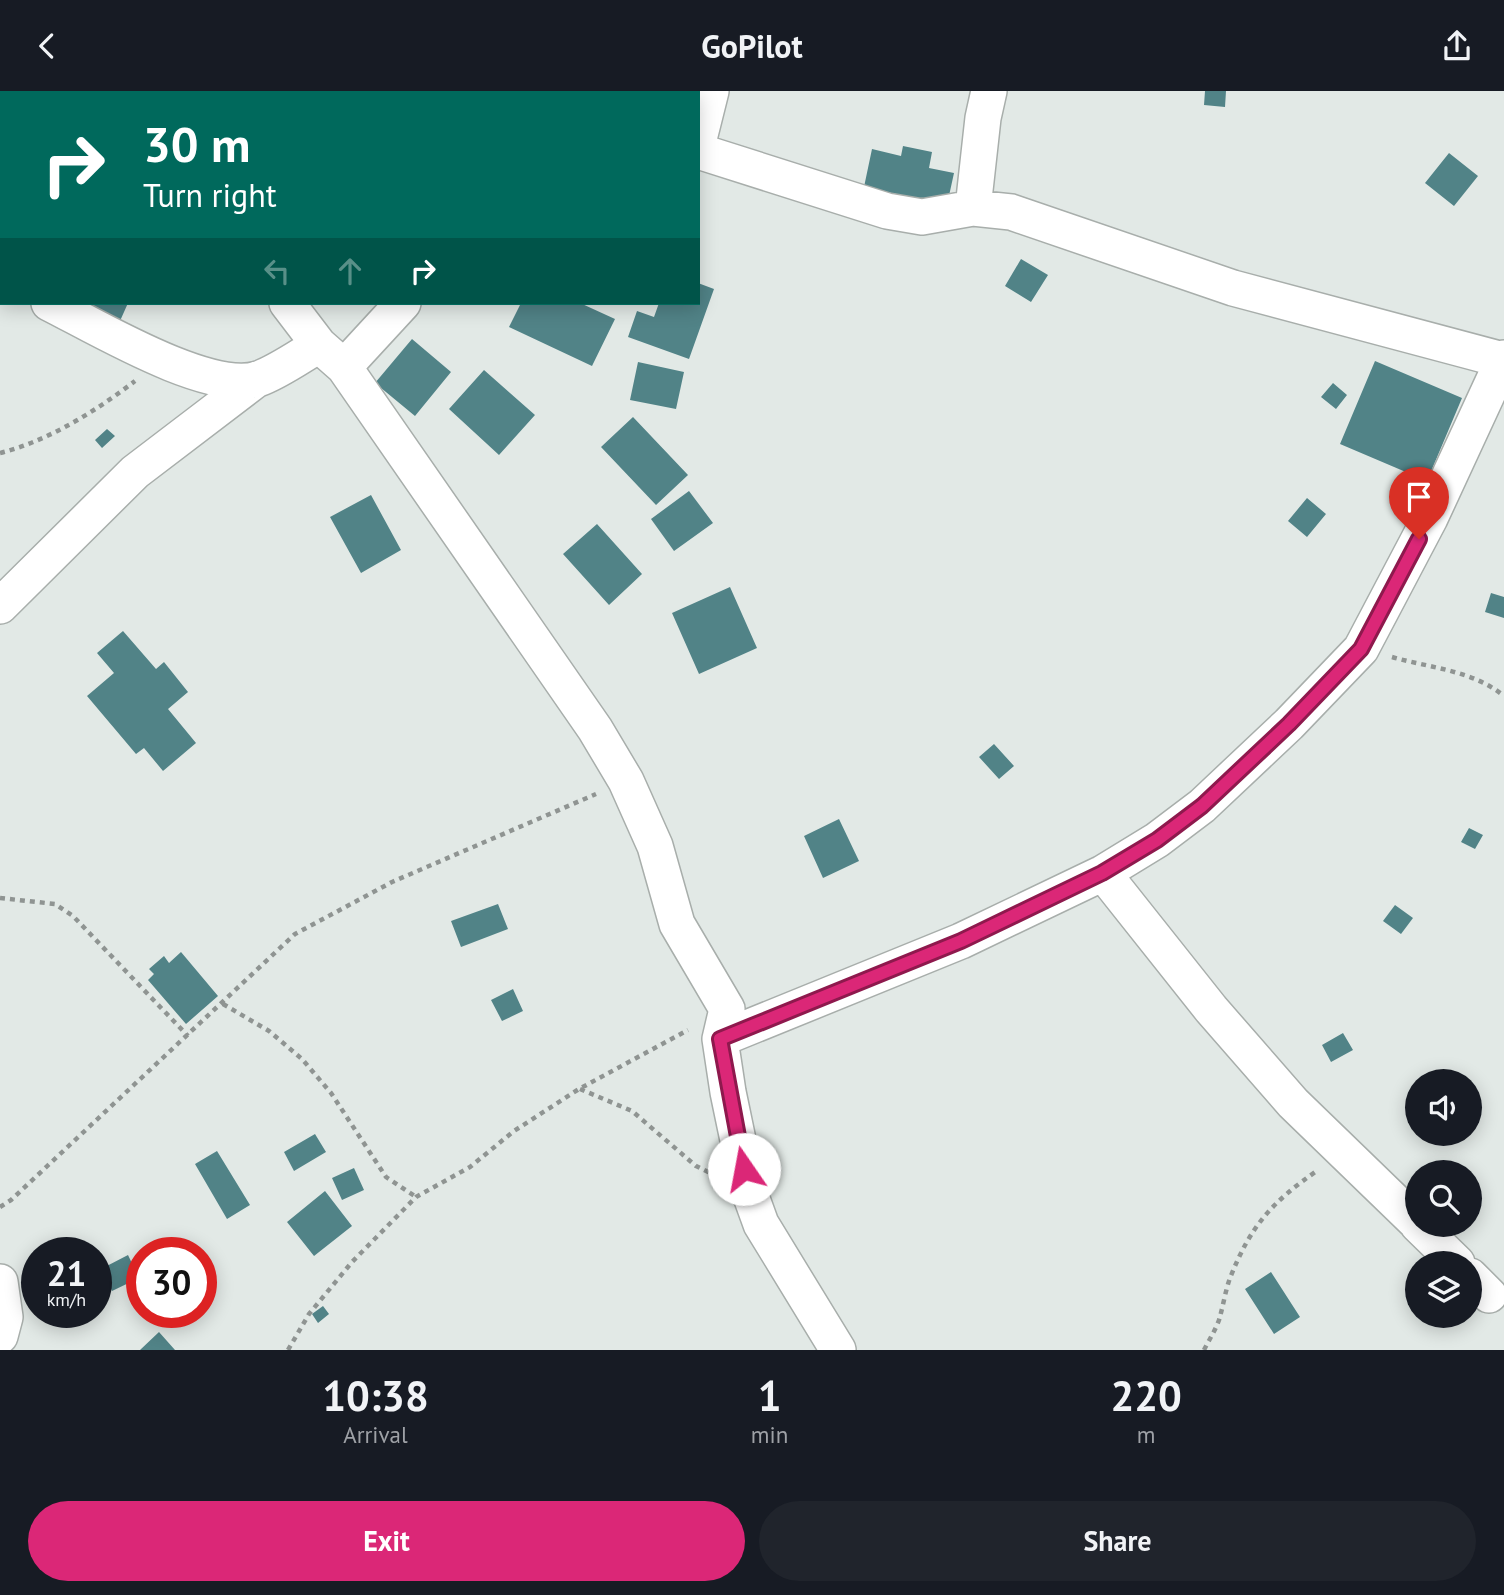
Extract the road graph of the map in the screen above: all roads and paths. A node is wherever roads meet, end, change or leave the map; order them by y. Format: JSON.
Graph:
{"nodes":[{"id":1,"x":710,"y":91,"type":"edge"},
{"id":2,"x":989,"y":91,"type":"edge"},
{"id":3,"x":700,"y":134,"type":"edge"},
{"id":4,"x":700,"y":152,"type":"edge"},
{"id":5,"x":973,"y":208,"type":"junction"},
{"id":6,"x":53,"y":305,"type":"edge"},
{"id":7,"x":289,"y":305,"type":"edge"},
{"id":8,"x":399,"y":305,"type":"edge"},
{"id":9,"x":331,"y":356,"type":"junction"},
{"id":10,"x":164,"y":359,"type":"junction"},
{"id":11,"x":1503,"y":359,"type":"edge"},
{"id":12,"x":257,"y":379,"type":"junction"},
{"id":13,"x":0,"y":453,"type":"edge"},
{"id":14,"x":0,"y":606,"type":"edge"},
{"id":15,"x":1361,"y":649,"type":"junction"},
{"id":16,"x":1504,"y":696,"type":"edge"},
{"id":17,"x":626,"y":781,"type":"junction"},
{"id":18,"x":1102,"y":873,"type":"junction"},
{"id":19,"x":0,"y":898,"type":"edge"},
{"id":20,"x":223,"y":1004,"type":"junction"},
{"id":21,"x":724,"y":1024,"type":"junction"},
{"id":22,"x":188,"y":1036,"type":"junction"},
{"id":23,"x":579,"y":1089,"type":"junction"},
{"id":24,"x":1344,"y":1152,"type":"junction"},
{"id":25,"x":748,"y":1188,"type":"junction"},
{"id":26,"x":416,"y":1198,"type":"junction"},
{"id":27,"x":0,"y":1207,"type":"edge"},
{"id":28,"x":1405,"y":1212,"type":"edge"},
{"id":29,"x":1430,"y":1237,"type":"edge"},
{"id":30,"x":1445,"y":1251,"type":"edge"},
{"id":31,"x":0,"y":1282,"type":"edge"},
{"id":32,"x":0,"y":1336,"type":"edge"},
{"id":33,"x":288,"y":1350,"type":"edge"},
{"id":34,"x":838,"y":1350,"type":"edge"},
{"id":35,"x":1204,"y":1350,"type":"edge"}],
"edges":[{"from":1,"to":3,"type":"street"},
{"from":2,"to":5,"type":"street"},
{"from":4,"to":5,"type":"street"},
{"from":5,"to":11,"type":"street"},
{"from":6,"to":10,"type":"street"},
{"from":7,"to":9,"type":"street"},
{"from":8,"to":9,"type":"street"},
{"from":9,"to":12,"type":"street"},
{"from":9,"to":17,"type":"street"},
{"from":10,"to":12,"type":"street"},
{"from":10,"to":13,"type":"path"},
{"from":11,"to":15,"type":"street"},
{"from":12,"to":14,"type":"street"},
{"from":15,"to":16,"type":"path"},
{"from":15,"to":18,"type":"street"},
{"from":17,"to":20,"type":"path"},
{"from":17,"to":21,"type":"street"},
{"from":18,"to":21,"type":"street"},
{"from":18,"to":24,"type":"street"},
{"from":19,"to":22,"type":"path"},
{"from":20,"to":22,"type":"path"},
{"from":20,"to":26,"type":"path"},
{"from":21,"to":23,"type":"path"},
{"from":21,"to":25,"type":"street"},
{"from":22,"to":27,"type":"path"},
{"from":23,"to":25,"type":"path"},
{"from":23,"to":26,"type":"path"},
{"from":24,"to":28,"type":"street"},
{"from":24,"to":35,"type":"path"},
{"from":25,"to":34,"type":"street"},
{"from":26,"to":33,"type":"path"},
{"from":29,"to":30,"type":"street"},
{"from":31,"to":32,"type":"street"}]}
